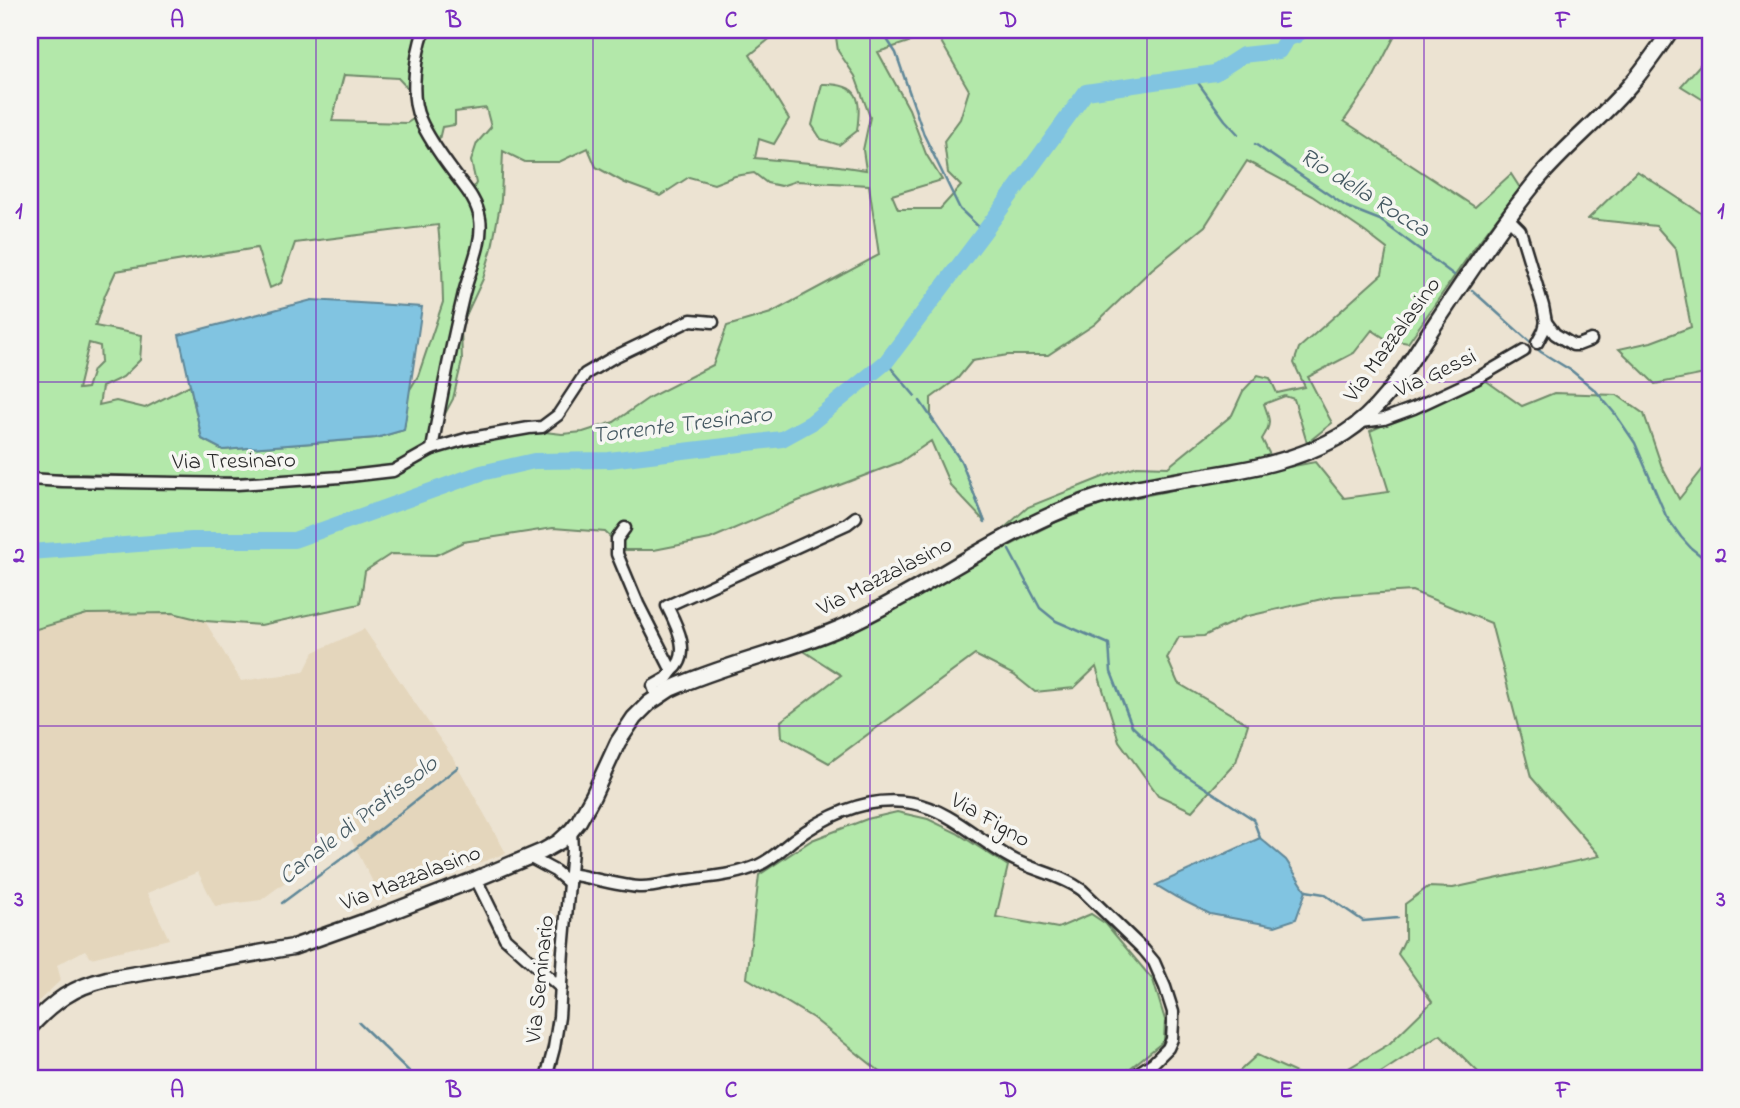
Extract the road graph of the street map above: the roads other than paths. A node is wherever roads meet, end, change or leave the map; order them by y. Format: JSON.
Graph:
{"nodes":[{"id":1,"x":424,"y":30,"type":"edge"},
{"id":2,"x":1671,"y":30,"type":"edge"},
{"id":3,"x":1508,"y":218,"type":"junction"},
{"id":4,"x":713,"y":322,"type":"dead end"},
{"id":5,"x":1546,"y":322,"type":"junction"},
{"id":6,"x":1591,"y":340,"type":"dead end"},
{"id":7,"x":1537,"y":343,"type":"dead end"},
{"id":8,"x":1524,"y":351,"type":"dead end"},
{"id":9,"x":1360,"y":422,"type":"junction"},
{"id":10,"x":432,"y":449,"type":"junction"},
{"id":11,"x":30,"y":479,"type":"edge"},
{"id":12,"x":856,"y":517,"type":"dead end"},
{"id":13,"x":625,"y":528,"type":"dead end"},
{"id":14,"x":672,"y":671,"type":"junction"},
{"id":15,"x":657,"y":697,"type":"junction"},
{"id":16,"x":571,"y":831,"type":"junction"},
{"id":17,"x":529,"y":857,"type":"junction"},
{"id":18,"x":476,"y":879,"type":"junction"},
{"id":19,"x":570,"y":879,"type":"junction"},
{"id":20,"x":561,"y":988,"type":"junction"},
{"id":21,"x":30,"y":1027,"type":"edge"},
{"id":22,"x":546,"y":1078,"type":"edge"},
{"id":23,"x":1130,"y":1078,"type":"edge"}],
"edges":[{"from":1,"to":10,"type":"street"},
{"from":2,"to":3,"type":"main road","name":"Via Mazzalasino"},
{"from":3,"to":5,"type":"street"},
{"from":3,"to":9,"type":"main road","name":"Via Mazzalasino"},
{"from":4,"to":10,"type":"street","name":"Via Tresinaro"},
{"from":5,"to":6,"type":"street"},
{"from":5,"to":7,"type":"street"},
{"from":8,"to":9,"type":"street","name":"Via Gessi"},
{"from":9,"to":15,"type":"main road","name":"Via Mazzalasino"},
{"from":10,"to":11,"type":"street","name":"Via Tresinaro"},
{"from":12,"to":14,"type":"street"},
{"from":13,"to":14,"type":"street"},
{"from":14,"to":15,"type":"street"},
{"from":15,"to":16,"type":"main road","name":"Via Mazzalasino"},
{"from":16,"to":17,"type":"main road","name":"Via Mazzalasino"},
{"from":16,"to":19,"type":"street","name":"Via Seminario"},
{"from":17,"to":18,"type":"main road","name":"Via Mazzalasino"},
{"from":17,"to":19,"type":"street"},
{"from":18,"to":20,"type":"street"},
{"from":18,"to":21,"type":"main road","name":"Via Mazzalasino"},
{"from":19,"to":20,"type":"street","name":"Via Seminario"},
{"from":19,"to":23,"type":"street","name":"Via Figno"},
{"from":20,"to":22,"type":"street","name":"Via Seminario"}]}
